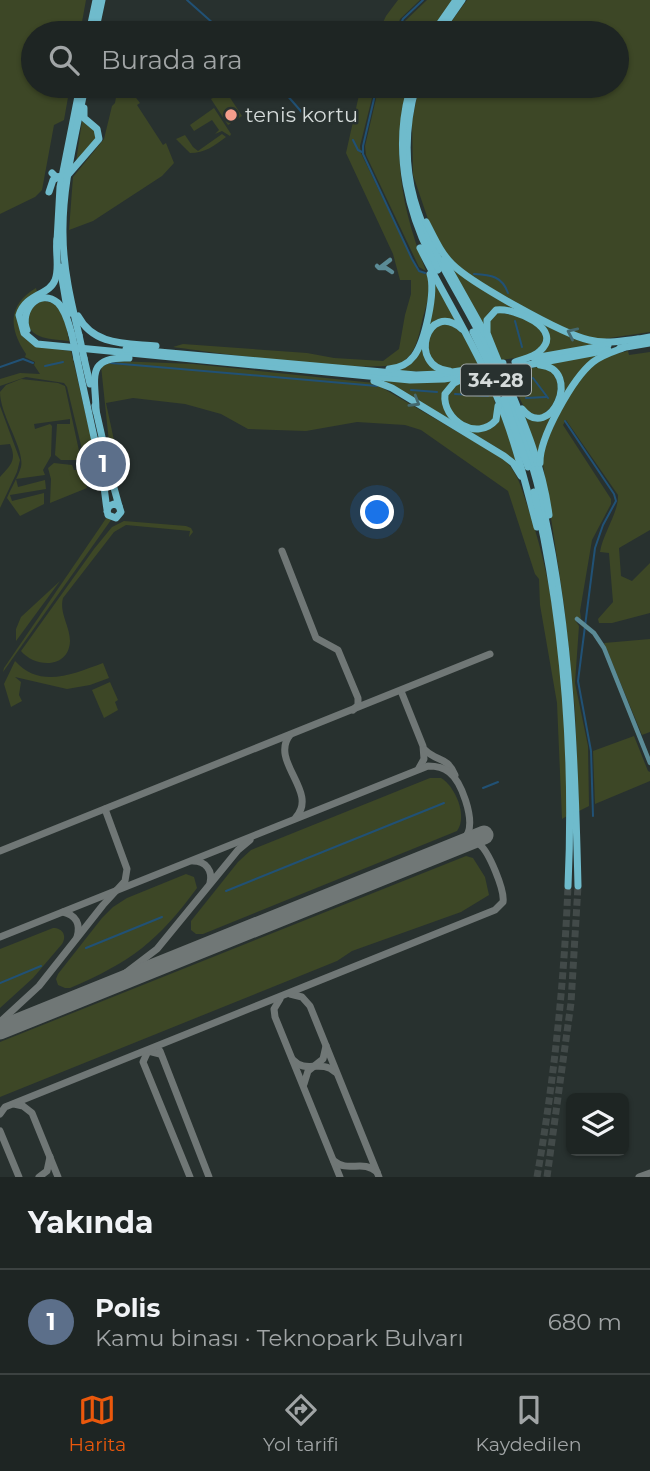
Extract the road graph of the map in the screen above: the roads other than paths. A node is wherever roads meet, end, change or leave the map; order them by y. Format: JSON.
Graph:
{"nodes":[{"id":1,"x":96,"y":0,"type":"edge"},
{"id":2,"x":102,"y":0,"type":"edge"},
{"id":3,"x":456,"y":0,"type":"edge"},
{"id":4,"x":462,"y":0,"type":"edge"},
{"id":5,"x":92,"y":21,"type":"edge"},
{"id":6,"x":98,"y":21,"type":"edge"},
{"id":7,"x":441,"y":21,"type":"edge"},
{"id":8,"x":447,"y":21,"type":"edge"},
{"id":9,"x":78,"y":98,"type":"edge"},
{"id":10,"x":83,"y":98,"type":"edge"},
{"id":11,"x":86,"y":98,"type":"edge"},
{"id":12,"x":411,"y":98,"type":"edge"},
{"id":13,"x":413,"y":98,"type":"edge"},
{"id":14,"x":75,"y":111,"type":"junction"},
{"id":15,"x":64,"y":128,"type":"dead end"},
{"id":16,"x":410,"y":175,"type":"junction"},
{"id":17,"x":59,"y":176,"type":"junction"},
{"id":18,"x":407,"y":190,"type":"junction"},
{"id":19,"x":49,"y":192,"type":"dead end"},
{"id":20,"x":426,"y":222,"type":"junction"},
{"id":21,"x":57,"y":239,"type":"junction"},
{"id":22,"x":420,"y":248,"type":"junction"},
{"id":23,"x":390,"y":260,"type":"dead end"},
{"id":24,"x":392,"y":272,"type":"dead end"},
{"id":25,"x":69,"y":287,"type":"junction"},
{"id":26,"x":76,"y":335,"type":"junction"},
{"id":27,"x":650,"y":337,"type":"edge"},
{"id":28,"x":638,"y":339,"type":"junction"},
{"id":29,"x":471,"y":340,"type":"junction"},
{"id":30,"x":650,"y":343,"type":"edge"},
{"id":31,"x":492,"y":346,"type":"junction"},
{"id":32,"x":623,"y":348,"type":"junction"},
{"id":33,"x":81,"y":358,"type":"junction"},
{"id":34,"x":213,"y":359,"type":"junction"},
{"id":35,"x":510,"y":365,"type":"junction"},
{"id":36,"x":481,"y":370,"type":"junction"},
{"id":37,"x":461,"y":371,"type":"junction"},
{"id":38,"x":353,"y":373,"type":"junction"},
{"id":39,"x":496,"y":395,"type":"junction"},
{"id":40,"x":515,"y":400,"type":"junction"},
{"id":41,"x":96,"y":411,"type":"junction"},
{"id":42,"x":542,"y":481,"type":"junction"},
{"id":43,"x":530,"y":497,"type":"junction"},
{"id":44,"x":107,"y":511,"type":"joint"},
{"id":45,"x":554,"y":561,"type":"junction"},
{"id":46,"x":551,"y":582,"type":"junction"},
{"id":47,"x":579,"y":620,"type":"dead end"},
{"id":48,"x":650,"y":763,"type":"edge"},
{"id":49,"x":568,"y":886,"type":"tunnel mouth"},
{"id":50,"x":578,"y":886,"type":"tunnel mouth"}],
"edges":[{"from":1,"to":5,"type":"highway"},
{"from":2,"to":6,"type":"highway"},
{"from":3,"to":7,"type":"highway"},
{"from":4,"to":8,"type":"highway"},
{"from":9,"to":14,"type":"highway"},
{"from":10,"to":17,"type":"highway"},
{"from":11,"to":17,"type":"highway"},
{"from":12,"to":18,"type":"highway","number":"34-28"},
{"from":13,"to":16,"type":"highway","number":"34-28"},
{"from":14,"to":15,"type":"highway"},
{"from":14,"to":17,"type":"highway"},
{"from":16,"to":20,"type":"highway"},
{"from":16,"to":45,"type":"highway","number":"34-28"},
{"from":17,"to":19,"type":"highway"},
{"from":17,"to":21,"type":"highway"},
{"from":17,"to":25,"type":"highway"},
{"from":18,"to":22,"type":"highway"},
{"from":18,"to":46,"type":"highway","number":"34-28"},
{"from":28,"to":20,"type":"highway","one_way":true},
{"from":20,"to":31,"type":"highway"},
{"from":21,"to":26,"type":"highway"},
{"from":21,"to":34,"type":"highway"},
{"from":22,"to":29,"type":"highway"},
{"from":22,"to":38,"type":"highway"},
{"from":23,"to":24,"type":"street"},
{"from":25,"to":26,"type":"highway"},
{"from":25,"to":34,"type":"highway"},
{"from":26,"to":33,"type":"highway","bridge":true},
{"from":26,"to":34,"type":"highway"},
{"from":27,"to":28,"type":"highway"},
{"from":28,"to":35,"type":"highway"},
{"from":29,"to":37,"type":"highway"},
{"from":29,"to":39,"type":"highway"},
{"from":30,"to":32,"type":"highway"},
{"from":31,"to":35,"type":"highway"},
{"from":31,"to":40,"type":"highway"},
{"from":32,"to":35,"type":"highway"},
{"from":32,"to":42,"type":"highway"},
{"from":33,"to":41,"type":"highway"},
{"from":33,"to":41,"type":"highway"},
{"from":34,"to":38,"type":"highway"},
{"from":34,"to":41,"type":"highway"},
{"from":35,"to":36,"type":"highway","bridge":true},
{"from":35,"to":40,"type":"highway"},
{"from":36,"to":37,"type":"highway"},
{"from":36,"to":38,"type":"highway"},
{"from":36,"to":39,"type":"highway"},
{"from":37,"to":38,"type":"highway"},
{"from":38,"to":43,"type":"highway","one_way":true},
{"from":39,"to":43,"type":"highway"},
{"from":40,"to":42,"type":"highway"},
{"from":42,"to":45,"type":"highway"},
{"from":43,"to":46,"type":"highway"},
{"from":44,"to":44,"type":"highway"},
{"from":45,"to":50,"type":"highway","number":"34-28"},
{"from":46,"to":49,"type":"highway","number":"34-28"},
{"from":47,"to":48,"type":"street"}]}
